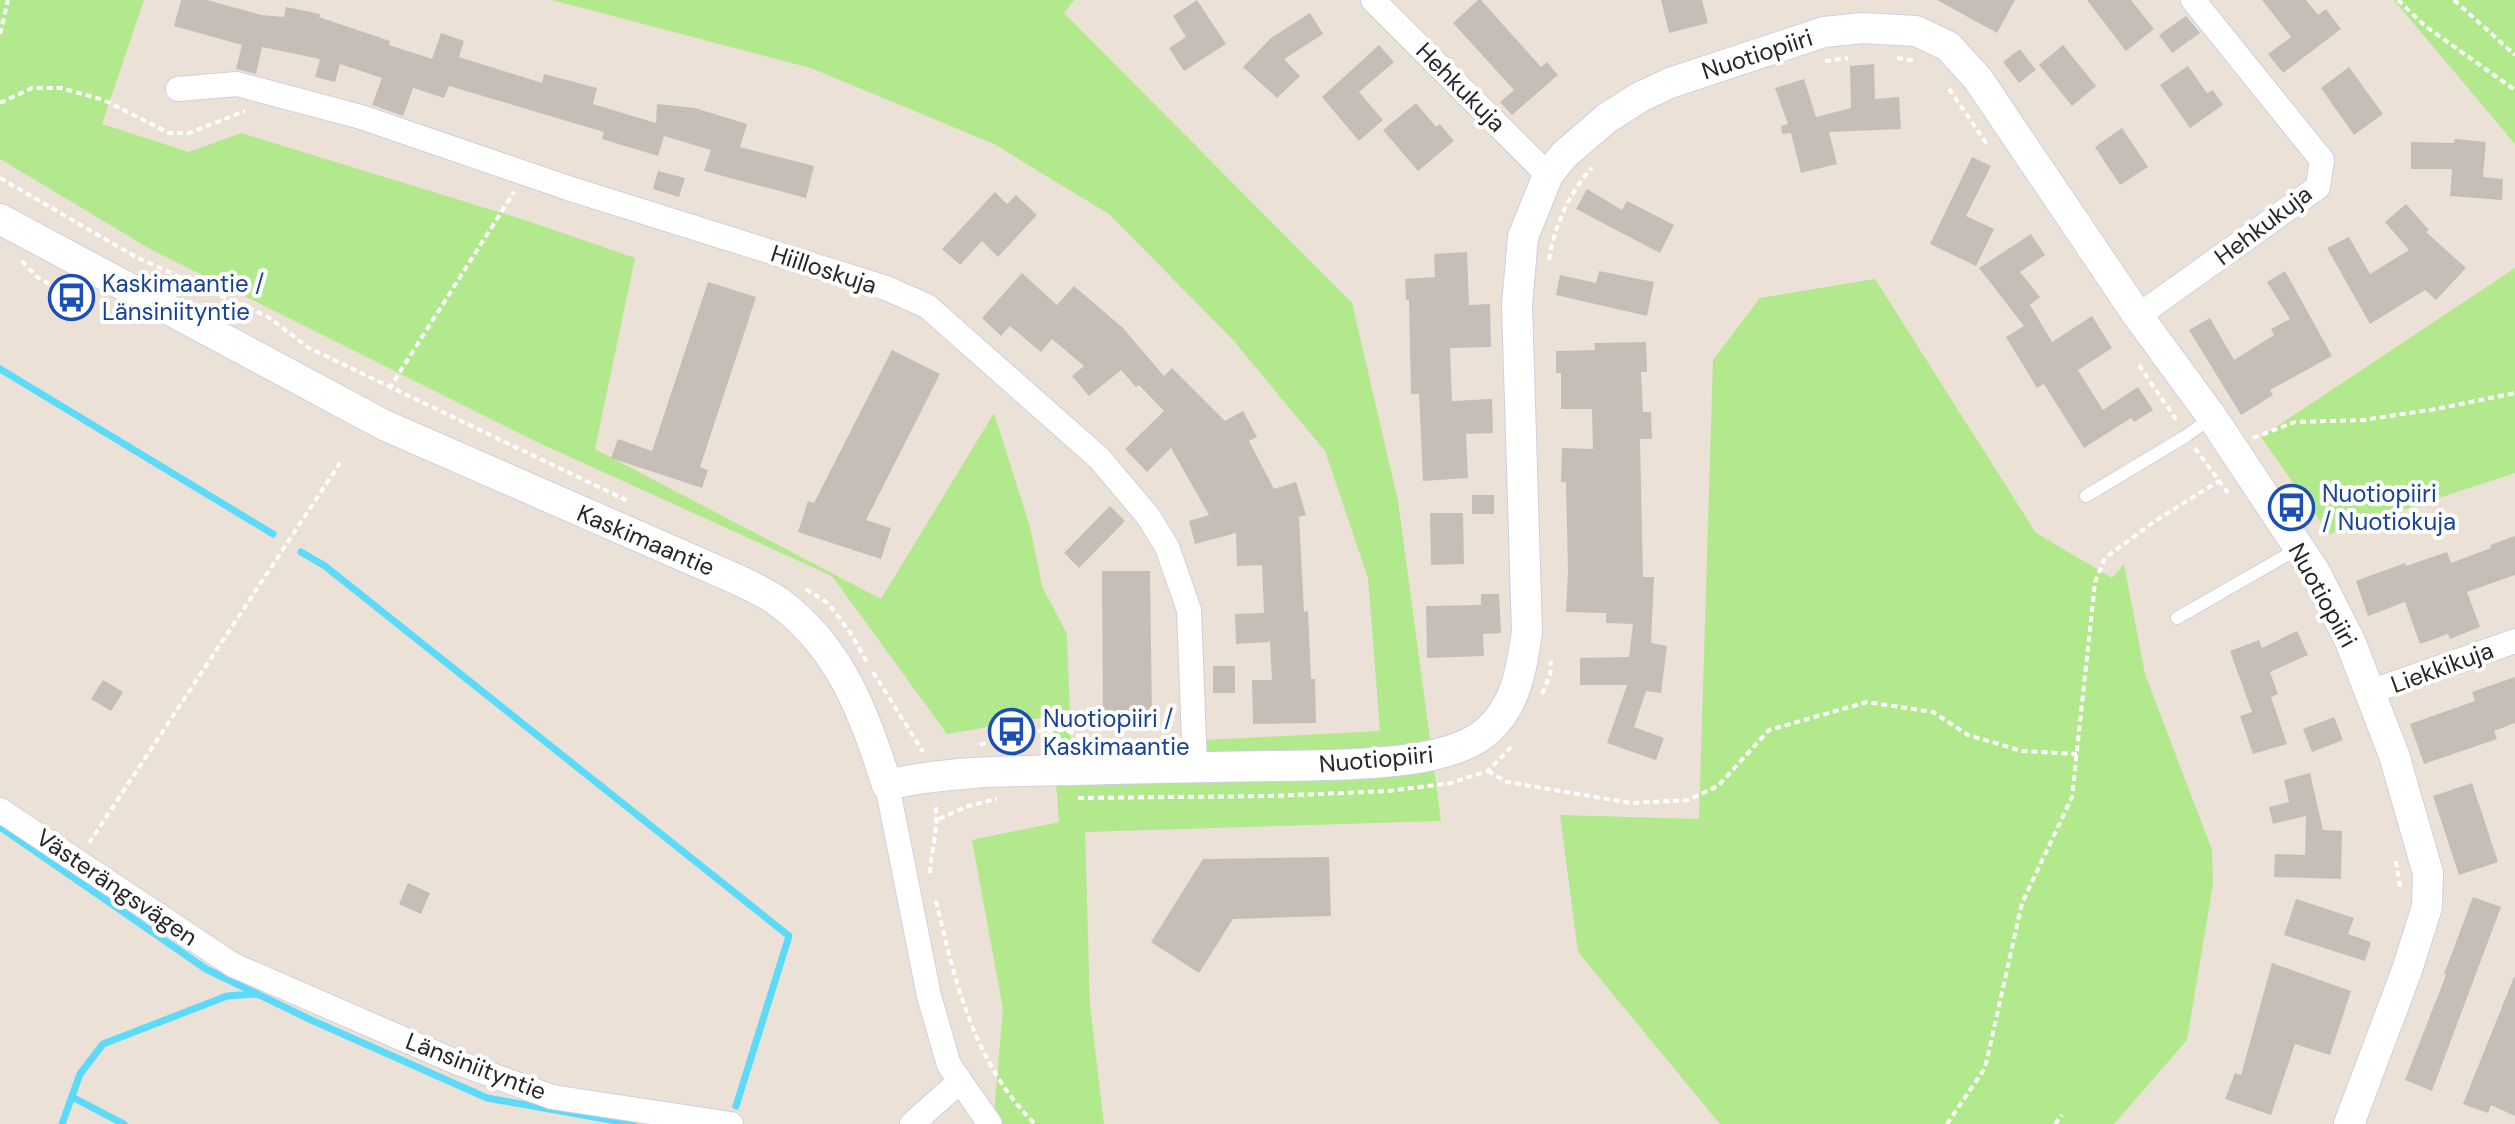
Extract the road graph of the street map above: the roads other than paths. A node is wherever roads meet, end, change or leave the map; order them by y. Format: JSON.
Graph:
{"nodes":[{"id":1,"x":1373,"y":0,"type":"edge"},
{"id":2,"x":2193,"y":0,"type":"edge"},
{"id":3,"x":178,"y":89,"type":"dead end"},
{"id":4,"x":1548,"y":175,"type":"junction"},
{"id":5,"x":0,"y":219,"type":"edge"},
{"id":6,"x":2138,"y":316,"type":"junction"},
{"id":7,"x":2212,"y":417,"type":"junction"},
{"id":8,"x":2086,"y":496,"type":"dead end"},
{"id":9,"x":2299,"y":548,"type":"junction"},
{"id":10,"x":2177,"y":618,"type":"dead end"},
{"id":11,"x":2515,"y":641,"type":"edge"},
{"id":12,"x":2370,"y":692,"type":"junction"},
{"id":13,"x":1195,"y":767,"type":"junction"},
{"id":14,"x":887,"y":785,"type":"junction"},
{"id":15,"x":0,"y":810,"type":"edge"},
{"id":16,"x":233,"y":965,"type":"joint"},
{"id":17,"x":959,"y":1082,"type":"junction"},
{"id":18,"x":731,"y":1124,"type":"edge"},
{"id":19,"x":912,"y":1124,"type":"edge"},
{"id":20,"x":990,"y":1124,"type":"edge"},
{"id":21,"x":2349,"y":1124,"type":"edge"}],
"edges":[{"from":1,"to":4,"type":"street","name":"Hehkukuja"},
{"from":2,"to":6,"type":"street","name":"Hehkukuja"},
{"from":3,"to":13,"type":"street","name":"Hiilloskuja"},
{"from":4,"to":6,"type":"street","name":"Nuotiopiiri"},
{"from":4,"to":13,"type":"street","name":"Nuotiopiiri"},
{"from":5,"to":14,"type":"street","name":"Kaskimaantie"},
{"from":6,"to":7,"type":"street","name":"Nuotiopiiri"},
{"from":7,"to":8,"type":"lane"},
{"from":7,"to":9,"type":"street","name":"Nuotiopiiri"},
{"from":9,"to":10,"type":"lane"},
{"from":9,"to":12,"type":"street","name":"Nuotiopiiri"},
{"from":11,"to":12,"type":"street","name":"Liekkikuja"},
{"from":12,"to":21,"type":"street","name":"Nuotiopiiri"},
{"from":13,"to":14,"type":"street","name":"Nuotiopiiri"},
{"from":14,"to":17,"type":"street","name":"Kaskimaantie"},
{"from":15,"to":16,"type":"street","name":"Västerängsvägen"},
{"from":16,"to":18,"type":"street","name":"Länsiniityntie"},
{"from":17,"to":19,"type":"street"},
{"from":17,"to":20,"type":"street","name":"Kaskimaantie"}]}
